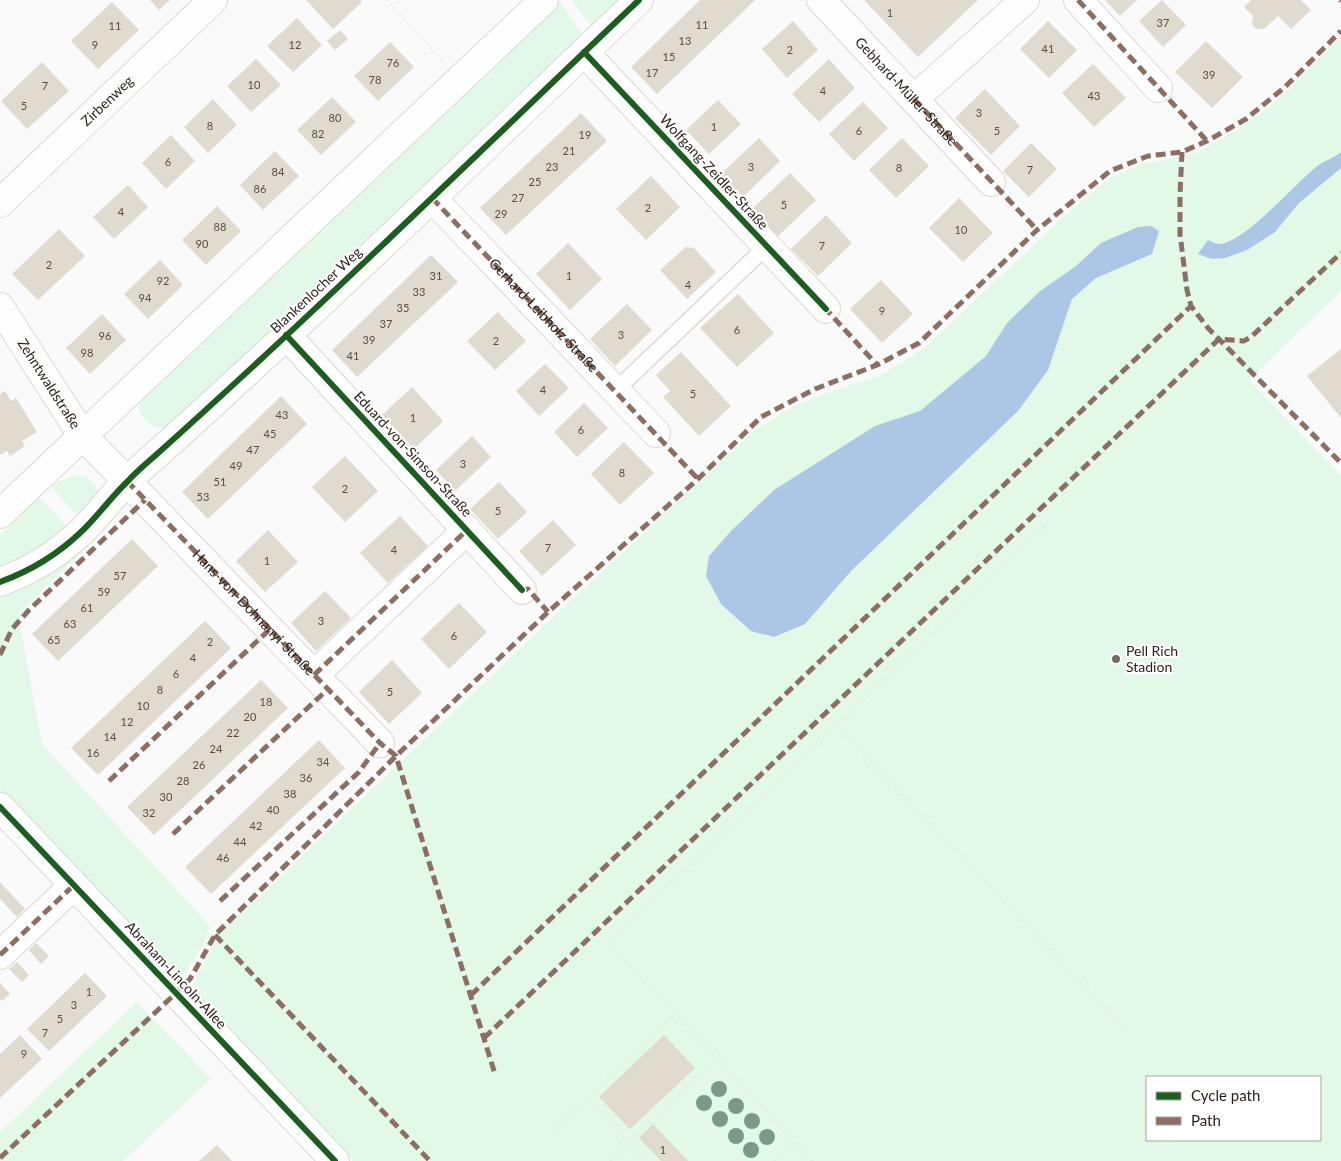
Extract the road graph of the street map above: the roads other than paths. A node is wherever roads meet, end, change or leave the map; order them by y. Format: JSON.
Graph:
{"nodes":[{"id":1,"x":214,"y":0,"type":"edge"},
{"id":2,"x":544,"y":0,"type":"edge"},
{"id":3,"x":639,"y":0,"type":"edge"},
{"id":4,"x":821,"y":0,"type":"edge"},
{"id":5,"x":1025,"y":0,"type":"edge"},
{"id":6,"x":1078,"y":0,"type":"edge"},
{"id":7,"x":584,"y":52,"type":"junction"},
{"id":8,"x":1158,"y":88,"type":"dead end"},
{"id":9,"x":914,"y":99,"type":"junction"},
{"id":10,"x":991,"y":182,"type":"dead end"},
{"id":11,"x":432,"y":198,"type":"junction"},
{"id":12,"x":0,"y":203,"type":"edge"},
{"id":13,"x":767,"y":246,"type":"junction"},
{"id":14,"x":0,"y":307,"type":"edge"},
{"id":15,"x":826,"y":309,"type":"dead end"},
{"id":16,"x":286,"y":335,"type":"junction"},
{"id":17,"x":615,"y":391,"type":"junction"},
{"id":18,"x":656,"y":434,"type":"dead end"},
{"id":19,"x":82,"y":436,"type":"junction"},
{"id":20,"x":127,"y":481,"type":"junction"},
{"id":21,"x":0,"y":514,"type":"edge"},
{"id":22,"x":467,"y":530,"type":"junction"},
{"id":23,"x":0,"y":582,"type":"edge"},
{"id":24,"x":522,"y":590,"type":"dead end"},
{"id":25,"x":314,"y":675,"type":"junction"},
{"id":26,"x":380,"y":743,"type":"dead end"},
{"id":27,"x":0,"y":807,"type":"edge"},
{"id":28,"x":74,"y":885,"type":"junction"},
{"id":29,"x":0,"y":956,"type":"edge"},
{"id":30,"x":334,"y":1161,"type":"edge"}],
"edges":[{"from":1,"to":12,"type":"street","name":"Zirbenweg"},
{"from":2,"to":19,"type":"street"},
{"from":3,"to":7,"type":"street","name":"Blankenlocher Weg"},
{"from":4,"to":9,"type":"street","name":"Gebhard-Müller-Straße"},
{"from":5,"to":9,"type":"street"},
{"from":6,"to":8,"type":"street"},
{"from":7,"to":11,"type":"street","name":"Blankenlocher Weg"},
{"from":7,"to":13,"type":"street","name":"Wolfgang-Zeidler-Straße"},
{"from":9,"to":10,"type":"street","name":"Gebhard-Müller-Straße"},
{"from":11,"to":16,"type":"street","name":"Blankenlocher Weg"},
{"from":11,"to":17,"type":"street","name":"Gerhard-Leibholz-Straße"},
{"from":13,"to":15,"type":"street","name":"Wolfgang-Zeidler-Straße"},
{"from":13,"to":17,"type":"lane"},
{"from":14,"to":19,"type":"street","name":"Zehntwaldstraße"},
{"from":16,"to":20,"type":"street","name":"Blankenlocher Weg"},
{"from":16,"to":22,"type":"street","name":"Eduard-von-Simson-Straße"},
{"from":17,"to":18,"type":"street","name":"Gerhard-Leibholz-Straße"},
{"from":19,"to":20,"type":"street"},
{"from":19,"to":21,"type":"street"},
{"from":20,"to":23,"type":"street","name":"Blankenlocher Weg"},
{"from":20,"to":25,"type":"street","name":"Hans-von-Dohnanyi-Straße"},
{"from":22,"to":24,"type":"street","name":"Eduard-von-Simson-Straße"},
{"from":22,"to":25,"type":"street"},
{"from":25,"to":26,"type":"street","name":"Hans-von-Dohnanyi-Straße"},
{"from":27,"to":28,"type":"street","name":"Abraham-Lincoln-Allee"},
{"from":28,"to":29,"type":"street"},
{"from":28,"to":30,"type":"street","name":"Abraham-Lincoln-Allee"}]}
